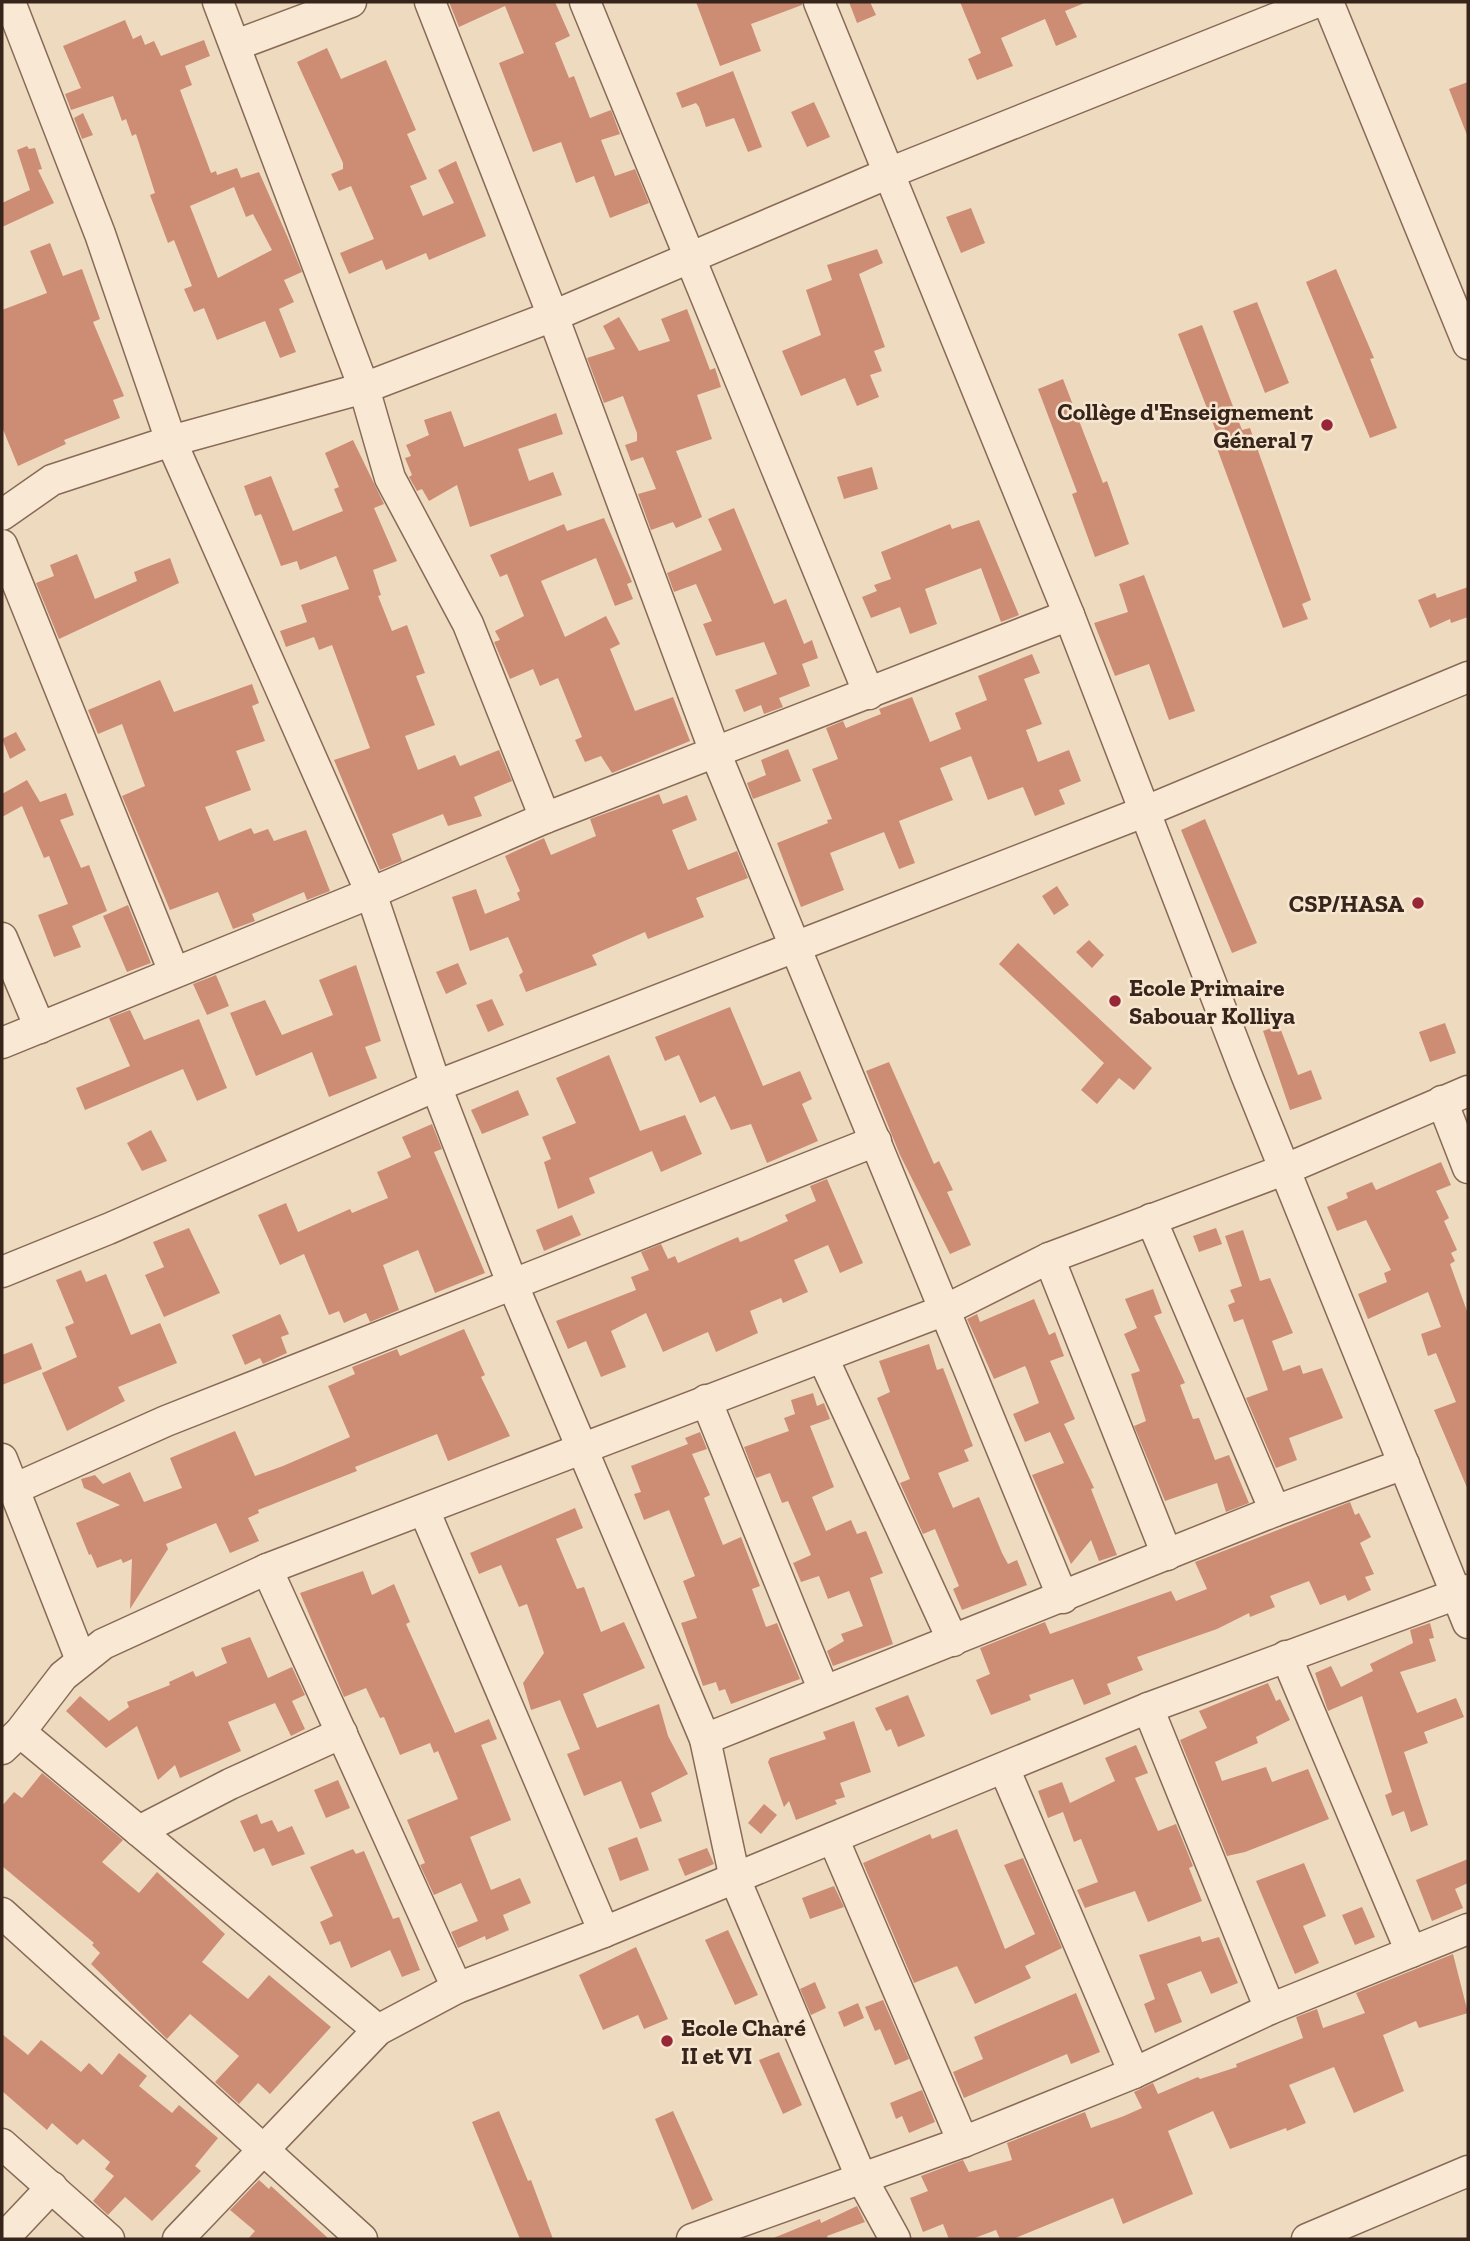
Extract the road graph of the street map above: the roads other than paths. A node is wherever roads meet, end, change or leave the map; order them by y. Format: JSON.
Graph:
{"nodes":[{"id":1,"x":10,"y":2,"type":"edge"},
{"id":2,"x":218,"y":2,"type":"edge"},
{"id":3,"x":351,"y":2,"type":"edge"},
{"id":4,"x":430,"y":2,"type":"edge"},
{"id":5,"x":585,"y":2,"type":"edge"},
{"id":6,"x":819,"y":2,"type":"edge"},
{"id":7,"x":1317,"y":2,"type":"edge"},
{"id":8,"x":1328,"y":2,"type":"edge"},
{"id":9,"x":318,"y":8,"type":"edge"},
{"id":10,"x":236,"y":46,"type":"junction"},
{"id":11,"x":890,"y":173,"type":"junction"},
{"id":12,"x":688,"y":258,"type":"junction"},
{"id":13,"x":553,"y":316,"type":"junction"},
{"id":14,"x":1468,"y":344,"type":"edge"},
{"id":15,"x":364,"y":388,"type":"junction"},
{"id":16,"x":171,"y":442,"type":"junction"},
{"id":17,"x":2,"y":515,"type":"edge"},
{"id":18,"x":2,"y":545,"type":"edge"},
{"id":19,"x":1069,"y":615,"type":"junction"},
{"id":20,"x":1468,"y":677,"type":"edge"},
{"id":21,"x":869,"y":694,"type":"junction"},
{"id":22,"x":715,"y":752,"type":"junction"},
{"id":23,"x":1146,"y":811,"type":"junction"},
{"id":24,"x":545,"y":818,"type":"junction"},
{"id":25,"x":371,"y":893,"type":"junction"},
{"id":26,"x":2,"y":938,"type":"edge"},
{"id":27,"x":795,"y":949,"type":"junction"},
{"id":28,"x":174,"y":972,"type":"junction"},
{"id":29,"x":40,"y":1028,"type":"junction"},
{"id":30,"x":2,"y":1043,"type":"edge"},
{"id":31,"x":436,"y":1086,"type":"junction"},
{"id":32,"x":1455,"y":1096,"type":"edge"},
{"id":33,"x":876,"y":1142,"type":"junction"},
{"id":34,"x":1286,"y":1168,"type":"junction"},
{"id":35,"x":1468,"y":1168,"type":"edge"},
{"id":36,"x":1151,"y":1219,"type":"junction"},
{"id":37,"x":1049,"y":1258,"type":"junction"},
{"id":38,"x":2,"y":1272,"type":"edge"},
{"id":39,"x":512,"y":1283,"type":"junction"},
{"id":40,"x":945,"y":1310,"type":"junction"},
{"id":41,"x":823,"y":1358,"type":"junction"},
{"id":42,"x":706,"y":1400,"type":"junction"},
{"id":43,"x":583,"y":1450,"type":"junction"},
{"id":44,"x":2,"y":1459,"type":"edge"},
{"id":45,"x":1404,"y":1464,"type":"junction"},
{"id":46,"x":14,"y":1489,"type":"junction"},
{"id":47,"x":424,"y":1510,"type":"junction"},
{"id":48,"x":1275,"y":1511,"type":"junction"},
{"id":49,"x":1167,"y":1555,"type":"junction"},
{"id":50,"x":267,"y":1569,"type":"junction"},
{"id":51,"x":1463,"y":1593,"type":"edge"},
{"id":52,"x":1063,"y":1598,"type":"junction"},
{"id":53,"x":1468,"y":1623,"type":"edge"},
{"id":54,"x":953,"y":1641,"type":"junction"},
{"id":55,"x":1286,"y":1656,"type":"junction"},
{"id":56,"x":81,"y":1660,"type":"junction"},
{"id":57,"x":824,"y":1691,"type":"junction"},
{"id":58,"x":1149,"y":1708,"type":"junction"},
{"id":59,"x":342,"y":1733,"type":"junction"},
{"id":60,"x":705,"y":1739,"type":"junction"},
{"id":61,"x":11,"y":1741,"type":"edge"},
{"id":62,"x":1004,"y":1768,"type":"junction"},
{"id":63,"x":139,"y":1831,"type":"junction"},
{"id":64,"x":833,"y":1838,"type":"junction"},
{"id":65,"x":735,"y":1879,"type":"junction"},
{"id":66,"x":2,"y":1913,"type":"edge"},
{"id":67,"x":1468,"y":1929,"type":"edge"},
{"id":68,"x":604,"y":1932,"type":"junction"},
{"id":69,"x":1411,"y":1952,"type":"junction"},
{"id":70,"x":457,"y":1988,"type":"junction"},
{"id":71,"x":1270,"y":2009,"type":"junction"},
{"id":72,"x":379,"y":2030,"type":"junction"},
{"id":73,"x":1134,"y":2073,"type":"junction"},
{"id":74,"x":963,"y":2142,"type":"junction"},
{"id":75,"x":2,"y":2144,"type":"edge"},
{"id":76,"x":262,"y":2150,"type":"junction"},
{"id":77,"x":1468,"y":2171,"type":"edge"},
{"id":78,"x":861,"y":2177,"type":"junction"},
{"id":79,"x":52,"y":2187,"type":"junction"},
{"id":80,"x":3,"y":2239,"type":"edge"},
{"id":81,"x":109,"y":2239,"type":"edge"},
{"id":82,"x":178,"y":2239,"type":"edge"},
{"id":83,"x":362,"y":2239,"type":"edge"},
{"id":84,"x":692,"y":2239,"type":"edge"},
{"id":85,"x":895,"y":2239,"type":"edge"},
{"id":86,"x":1307,"y":2239,"type":"edge"}],
"edges":[{"from":1,"to":16,"type":"street"},
{"from":2,"to":10,"type":"street"},
{"from":3,"to":9,"type":"street"},
{"from":4,"to":13,"type":"street"},
{"from":5,"to":12,"type":"street"},
{"from":6,"to":11,"type":"street"},
{"from":7,"to":11,"type":"street"},
{"from":8,"to":14,"type":"street"},
{"from":9,"to":10,"type":"street"},
{"from":10,"to":15,"type":"street"},
{"from":11,"to":12,"type":"street"},
{"from":11,"to":19,"type":"street"},
{"from":12,"to":13,"type":"street"},
{"from":12,"to":21,"type":"street"},
{"from":13,"to":15,"type":"street"},
{"from":13,"to":22,"type":"street"},
{"from":15,"to":16,"type":"street"},
{"from":15,"to":24,"type":"street"},
{"from":16,"to":17,"type":"street"},
{"from":16,"to":25,"type":"street"},
{"from":18,"to":28,"type":"street"},
{"from":19,"to":21,"type":"street"},
{"from":19,"to":23,"type":"street"},
{"from":20,"to":23,"type":"street"},
{"from":21,"to":22,"type":"street"},
{"from":22,"to":24,"type":"street"},
{"from":22,"to":27,"type":"street"},
{"from":23,"to":27,"type":"street"},
{"from":23,"to":34,"type":"street"},
{"from":24,"to":25,"type":"street"},
{"from":25,"to":28,"type":"street"},
{"from":25,"to":31,"type":"street"},
{"from":26,"to":29,"type":"street"},
{"from":27,"to":31,"type":"street"},
{"from":27,"to":33,"type":"street"},
{"from":28,"to":29,"type":"street"},
{"from":29,"to":30,"type":"street"},
{"from":31,"to":38,"type":"street"},
{"from":31,"to":39,"type":"street"},
{"from":32,"to":34,"type":"street"},
{"from":32,"to":35,"type":"street"},
{"from":33,"to":39,"type":"street"},
{"from":33,"to":40,"type":"street"},
{"from":34,"to":36,"type":"street"},
{"from":34,"to":45,"type":"street"},
{"from":36,"to":37,"type":"street"},
{"from":36,"to":48,"type":"street"},
{"from":37,"to":40,"type":"street"},
{"from":37,"to":49,"type":"street"},
{"from":39,"to":43,"type":"street"},
{"from":39,"to":46,"type":"street"},
{"from":40,"to":41,"type":"street"},
{"from":40,"to":52,"type":"street"},
{"from":41,"to":42,"type":"street"},
{"from":41,"to":54,"type":"street"},
{"from":42,"to":43,"type":"street"},
{"from":42,"to":57,"type":"street"},
{"from":43,"to":47,"type":"street"},
{"from":43,"to":60,"type":"street"},
{"from":44,"to":46,"type":"street"},
{"from":45,"to":48,"type":"street"},
{"from":45,"to":51,"type":"street"},
{"from":46,"to":56,"type":"street"},
{"from":47,"to":50,"type":"street"},
{"from":47,"to":68,"type":"street"},
{"from":48,"to":49,"type":"street"},
{"from":49,"to":52,"type":"street"},
{"from":50,"to":56,"type":"street"},
{"from":50,"to":59,"type":"street"},
{"from":51,"to":53,"type":"street"},
{"from":51,"to":55,"type":"street"},
{"from":52,"to":54,"type":"street"},
{"from":54,"to":57,"type":"street"},
{"from":55,"to":58,"type":"street"},
{"from":55,"to":69,"type":"street"},
{"from":56,"to":61,"type":"street"},
{"from":57,"to":60,"type":"street"},
{"from":58,"to":62,"type":"street"},
{"from":58,"to":71,"type":"street"},
{"from":59,"to":63,"type":"street"},
{"from":59,"to":70,"type":"street"},
{"from":60,"to":65,"type":"street"},
{"from":61,"to":63,"type":"street"},
{"from":62,"to":64,"type":"street"},
{"from":62,"to":73,"type":"street"},
{"from":63,"to":72,"type":"street"},
{"from":64,"to":65,"type":"street"},
{"from":64,"to":74,"type":"street"},
{"from":65,"to":68,"type":"street"},
{"from":65,"to":78,"type":"street"},
{"from":66,"to":76,"type":"street"},
{"from":67,"to":69,"type":"street"},
{"from":68,"to":70,"type":"street"},
{"from":69,"to":71,"type":"street"},
{"from":70,"to":72,"type":"street"},
{"from":71,"to":73,"type":"street"},
{"from":72,"to":76,"type":"street"},
{"from":73,"to":74,"type":"street"},
{"from":74,"to":78,"type":"street"},
{"from":75,"to":79,"type":"street"},
{"from":76,"to":82,"type":"street"},
{"from":76,"to":83,"type":"street"},
{"from":77,"to":86,"type":"street"},
{"from":78,"to":84,"type":"street"},
{"from":78,"to":85,"type":"street"},
{"from":79,"to":80,"type":"street"},
{"from":79,"to":81,"type":"street"}]}
